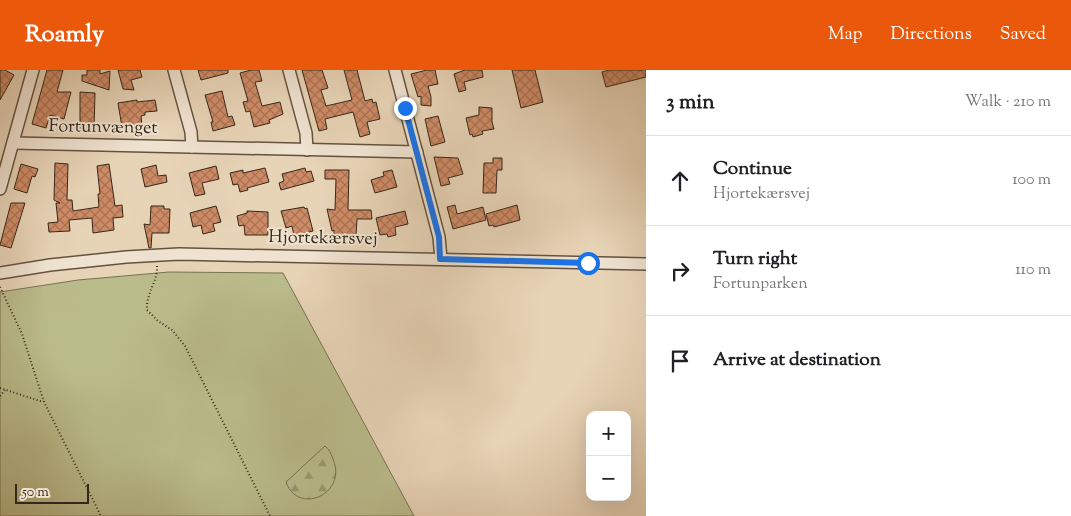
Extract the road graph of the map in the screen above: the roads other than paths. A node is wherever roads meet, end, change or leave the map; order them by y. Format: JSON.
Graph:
{"nodes":[{"id":1,"x":33,"y":70,"type":"edge"},
{"id":2,"x":174,"y":70,"type":"edge"},
{"id":3,"x":289,"y":70,"type":"edge"},
{"id":4,"x":395,"y":70,"type":"edge"},
{"id":5,"x":13,"y":143,"type":"junction"},
{"id":6,"x":192,"y":147,"type":"junction"},
{"id":7,"x":307,"y":150,"type":"junction"},
{"id":8,"x":416,"y":152,"type":"junction"},
{"id":9,"x":0,"y":189,"type":"edge"},
{"id":10,"x":440,"y":259,"type":"junction"},
{"id":11,"x":646,"y":264,"type":"edge"},
{"id":12,"x":0,"y":273,"type":"edge"}],
"edges":[{"from":1,"to":5,"type":"street"},
{"from":2,"to":6,"type":"street"},
{"from":3,"to":7,"type":"street"},
{"from":4,"to":8,"type":"street"},
{"from":5,"to":6,"type":"street","name":"Fortunvænget"},
{"from":5,"to":9,"type":"street"},
{"from":6,"to":7,"type":"street","name":"Fortunvænget"},
{"from":7,"to":8,"type":"street","name":"Fortunvænget"},
{"from":8,"to":10,"type":"street"},
{"from":10,"to":11,"type":"street","name":"Hjortekærsvej"},
{"from":10,"to":12,"type":"street","name":"Hjortekærsvej"}]}
